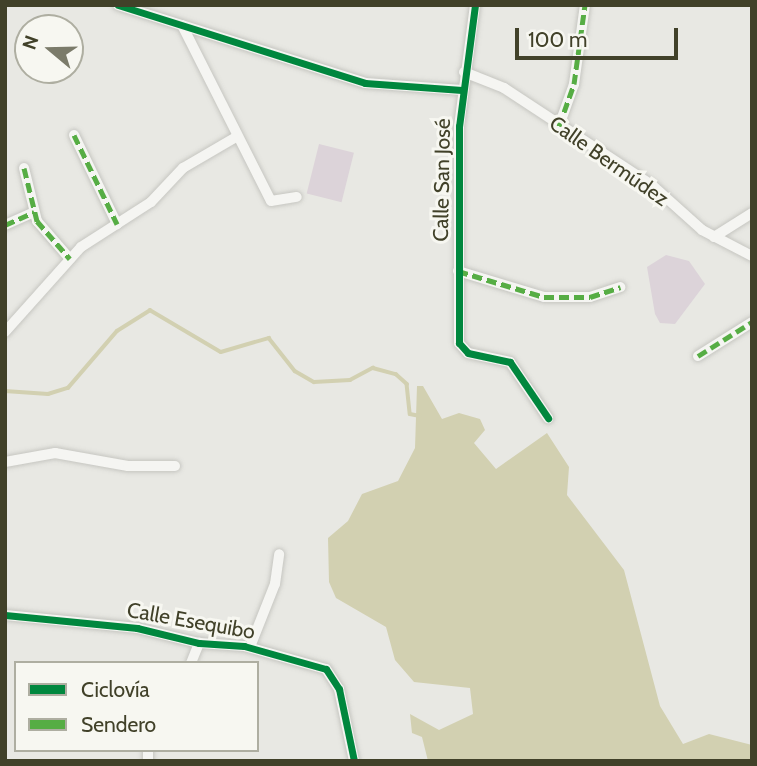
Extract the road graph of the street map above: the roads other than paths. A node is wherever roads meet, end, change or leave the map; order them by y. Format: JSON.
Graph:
{"nodes":[{"id":1,"x":118,"y":5,"type":"edge"},
{"id":2,"x":475,"y":5,"type":"edge"},
{"id":3,"x":584,"y":5,"type":"edge"},
{"id":4,"x":182,"y":25,"type":"junction"},
{"id":5,"x":464,"y":72,"type":"junction"},
{"id":6,"x":462,"y":90,"type":"junction"},
{"id":7,"x":559,"y":126,"type":"junction"},
{"id":8,"x":74,"y":135,"type":"dead end"},
{"id":9,"x":236,"y":137,"type":"junction"},
{"id":10,"x":24,"y":168,"type":"dead end"},
{"id":11,"x":297,"y":197,"type":"dead end"},
{"id":12,"x":34,"y":212,"type":"junction"},
{"id":13,"x":752,"y":213,"type":"edge"},
{"id":14,"x":117,"y":224,"type":"junction"},
{"id":15,"x":5,"y":225,"type":"edge"},
{"id":16,"x":713,"y":237,"type":"junction"},
{"id":17,"x":752,"y":256,"type":"edge"},
{"id":18,"x":70,"y":259,"type":"junction"},
{"id":19,"x":458,"y":271,"type":"junction"},
{"id":20,"x":620,"y":287,"type":"dead end"},
{"id":21,"x":752,"y":321,"type":"edge"},
{"id":22,"x":5,"y":332,"type":"edge"},
{"id":23,"x":698,"y":356,"type":"dead end"},
{"id":24,"x":548,"y":418,"type":"dead end"},
{"id":25,"x":5,"y":462,"type":"edge"},
{"id":26,"x":175,"y":466,"type":"dead end"},
{"id":27,"x":279,"y":554,"type":"dead end"},
{"id":28,"x":5,"y":615,"type":"edge"},
{"id":29,"x":199,"y":643,"type":"junction"},
{"id":30,"x":250,"y":647,"type":"junction"},
{"id":31,"x":192,"y":661,"type":"edge"},
{"id":32,"x":354,"y":761,"type":"edge"}],
"edges":[{"from":1,"to":4,"type":"street"},
{"from":2,"to":5,"type":"street","name":"Calle San José"},
{"from":3,"to":7,"type":"street"},
{"from":4,"to":6,"type":"street"},
{"from":4,"to":9,"type":"street"},
{"from":5,"to":6,"type":"street","name":"Calle San José"},
{"from":5,"to":7,"type":"street","name":"Calle Bermúdez"},
{"from":6,"to":19,"type":"street","name":"Calle San José"},
{"from":7,"to":16,"type":"street","name":"Calle Bermúdez"},
{"from":8,"to":14,"type":"street"},
{"from":9,"to":11,"type":"street"},
{"from":9,"to":14,"type":"street"},
{"from":10,"to":12,"type":"street"},
{"from":12,"to":15,"type":"street"},
{"from":12,"to":18,"type":"street"},
{"from":13,"to":16,"type":"street"},
{"from":14,"to":18,"type":"street"},
{"from":16,"to":17,"type":"street","name":"Calle Bermúdez"},
{"from":18,"to":22,"type":"street"},
{"from":19,"to":20,"type":"street"},
{"from":19,"to":24,"type":"street","name":"Calle San José"},
{"from":21,"to":23,"type":"street"},
{"from":25,"to":26,"type":"street"},
{"from":27,"to":30,"type":"street"},
{"from":28,"to":29,"type":"street","name":"Calle Esequibo"},
{"from":29,"to":30,"type":"street","name":"Calle Esequibo"},
{"from":29,"to":31,"type":"street"},
{"from":30,"to":32,"type":"street","name":"Calle Esequibo"}]}
